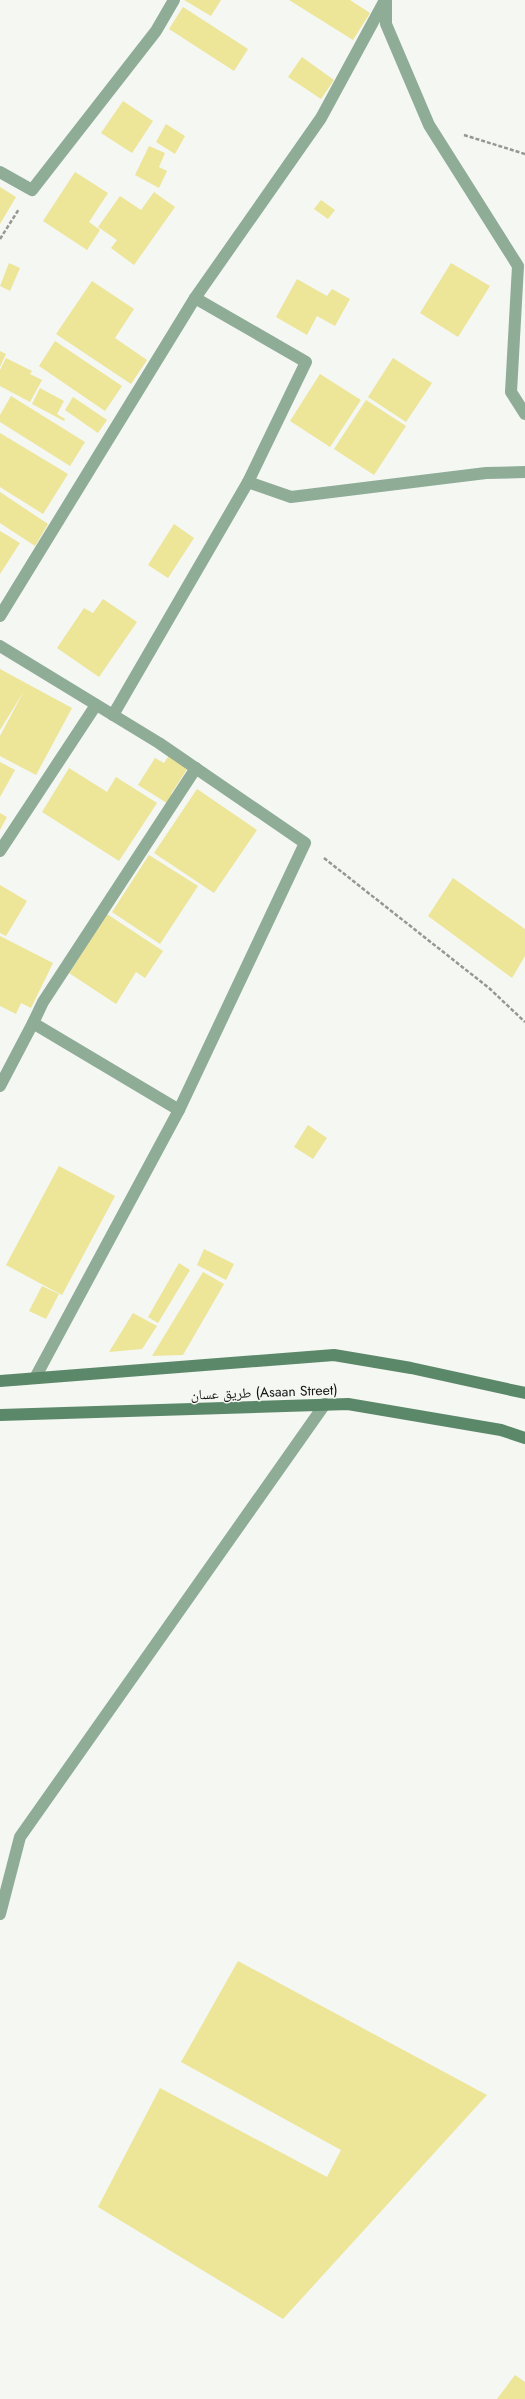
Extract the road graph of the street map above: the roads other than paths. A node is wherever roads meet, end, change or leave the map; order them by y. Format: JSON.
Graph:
{"nodes":[{"id":1,"x":174,"y":0,"type":"edge"},
{"id":2,"x":386,"y":0,"type":"edge"},
{"id":3,"x":0,"y":172,"type":"edge"},
{"id":4,"x":195,"y":298,"type":"junction"},
{"id":5,"x":525,"y":414,"type":"edge"},
{"id":6,"x":525,"y":472,"type":"edge"},
{"id":7,"x":248,"y":482,"type":"junction"},
{"id":8,"x":0,"y":616,"type":"edge"},
{"id":9,"x":0,"y":646,"type":"edge"},
{"id":10,"x":96,"y":705,"type":"junction"},
{"id":11,"x":113,"y":715,"type":"junction"},
{"id":12,"x":196,"y":768,"type":"junction"},
{"id":13,"x":0,"y":851,"type":"edge"},
{"id":14,"x":33,"y":1023,"type":"junction"},
{"id":15,"x":0,"y":1086,"type":"edge"},
{"id":16,"x":179,"y":1110,"type":"junction"},
{"id":17,"x":35,"y":1378,"type":"junction"},
{"id":18,"x":0,"y":1381,"type":"edge"},
{"id":19,"x":525,"y":1393,"type":"edge"},
{"id":20,"x":325,"y":1404,"type":"junction"},
{"id":21,"x":0,"y":1415,"type":"edge"},
{"id":22,"x":525,"y":1438,"type":"edge"},
{"id":23,"x":0,"y":1914,"type":"edge"}],
"edges":[{"from":1,"to":3,"type":"street"},
{"from":2,"to":4,"type":"street"},
{"from":2,"to":5,"type":"street"},
{"from":4,"to":7,"type":"street"},
{"from":4,"to":8,"type":"street"},
{"from":6,"to":7,"type":"street"},
{"from":7,"to":11,"type":"street"},
{"from":9,"to":10,"type":"street"},
{"from":10,"to":11,"type":"street"},
{"from":10,"to":13,"type":"street"},
{"from":11,"to":12,"type":"street"},
{"from":12,"to":14,"type":"street"},
{"from":12,"to":16,"type":"street"},
{"from":14,"to":15,"type":"street"},
{"from":14,"to":16,"type":"street"},
{"from":16,"to":17,"type":"street"},
{"from":17,"to":18,"type":"street"},
{"from":17,"to":19,"type":"street"},
{"from":20,"to":21,"type":"street","name":"طريق عسان (Asaan Street)"},
{"from":20,"to":22,"type":"street","name":"طريق عسان (Asaan Street)"},
{"from":20,"to":23,"type":"street"}]}
